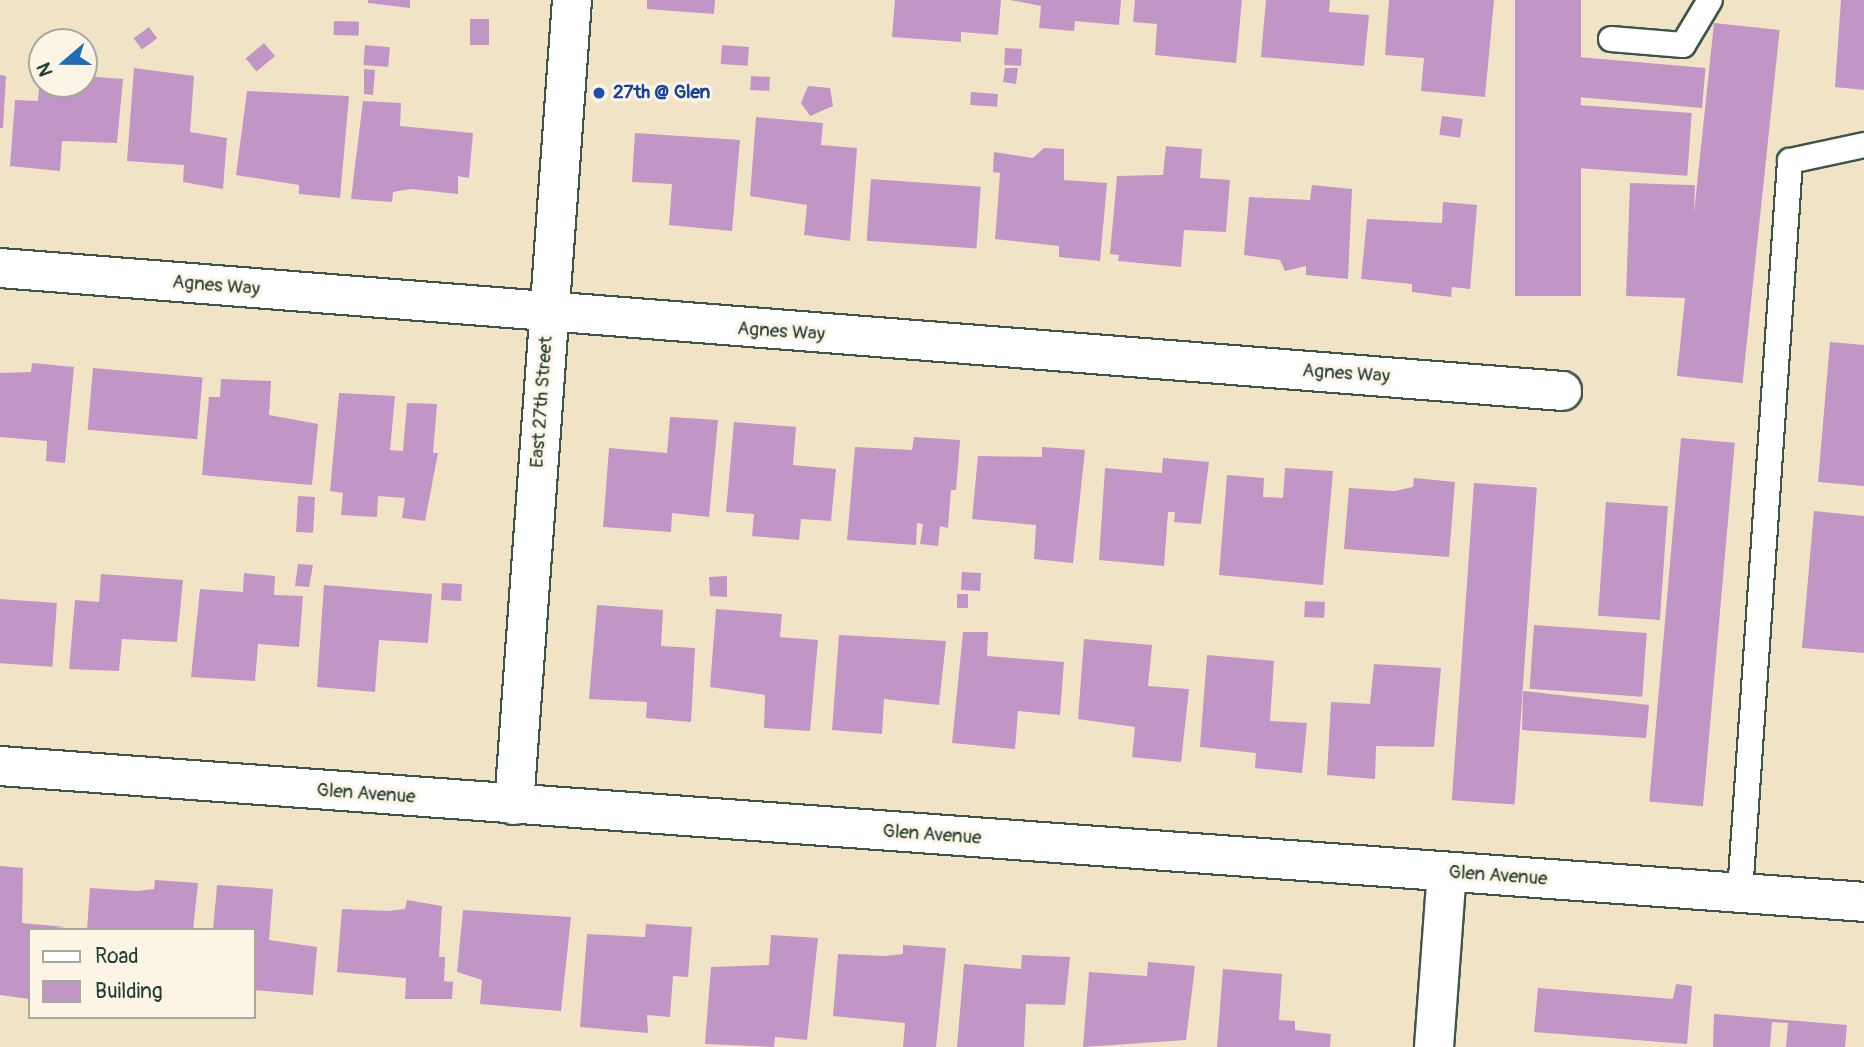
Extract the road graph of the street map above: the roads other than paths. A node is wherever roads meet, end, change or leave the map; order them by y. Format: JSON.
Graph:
{"nodes":[{"id":1,"x":572,"y":0,"type":"edge"},
{"id":2,"x":1710,"y":0,"type":"edge"},
{"id":3,"x":1611,"y":40,"type":"dead end"},
{"id":4,"x":1864,"y":145,"type":"edge"},
{"id":5,"x":0,"y":268,"type":"edge"},
{"id":6,"x":548,"y":314,"type":"junction"},
{"id":7,"x":1562,"y":391,"type":"dead end"},
{"id":8,"x":0,"y":766,"type":"edge"},
{"id":9,"x":514,"y":805,"type":"junction"},
{"id":10,"x":1447,"y":872,"type":"junction"},
{"id":11,"x":1740,"y":893,"type":"junction"},
{"id":12,"x":1864,"y":902,"type":"edge"},
{"id":13,"x":1434,"y":1047,"type":"edge"}],
"edges":[{"from":1,"to":6,"type":"street","name":"East 27th Street"},
{"from":2,"to":3,"type":"lane"},
{"from":4,"to":11,"type":"lane"},
{"from":5,"to":6,"type":"street","name":"Agnes Way"},
{"from":6,"to":7,"type":"street","name":"Agnes Way"},
{"from":6,"to":9,"type":"street","name":"East 27th Street"},
{"from":8,"to":9,"type":"street","name":"Glen Avenue"},
{"from":9,"to":10,"type":"street","name":"Glen Avenue"},
{"from":10,"to":11,"type":"street","name":"Glen Avenue"},
{"from":10,"to":13,"type":"street"},
{"from":11,"to":12,"type":"street","name":"Glen Avenue"}]}
